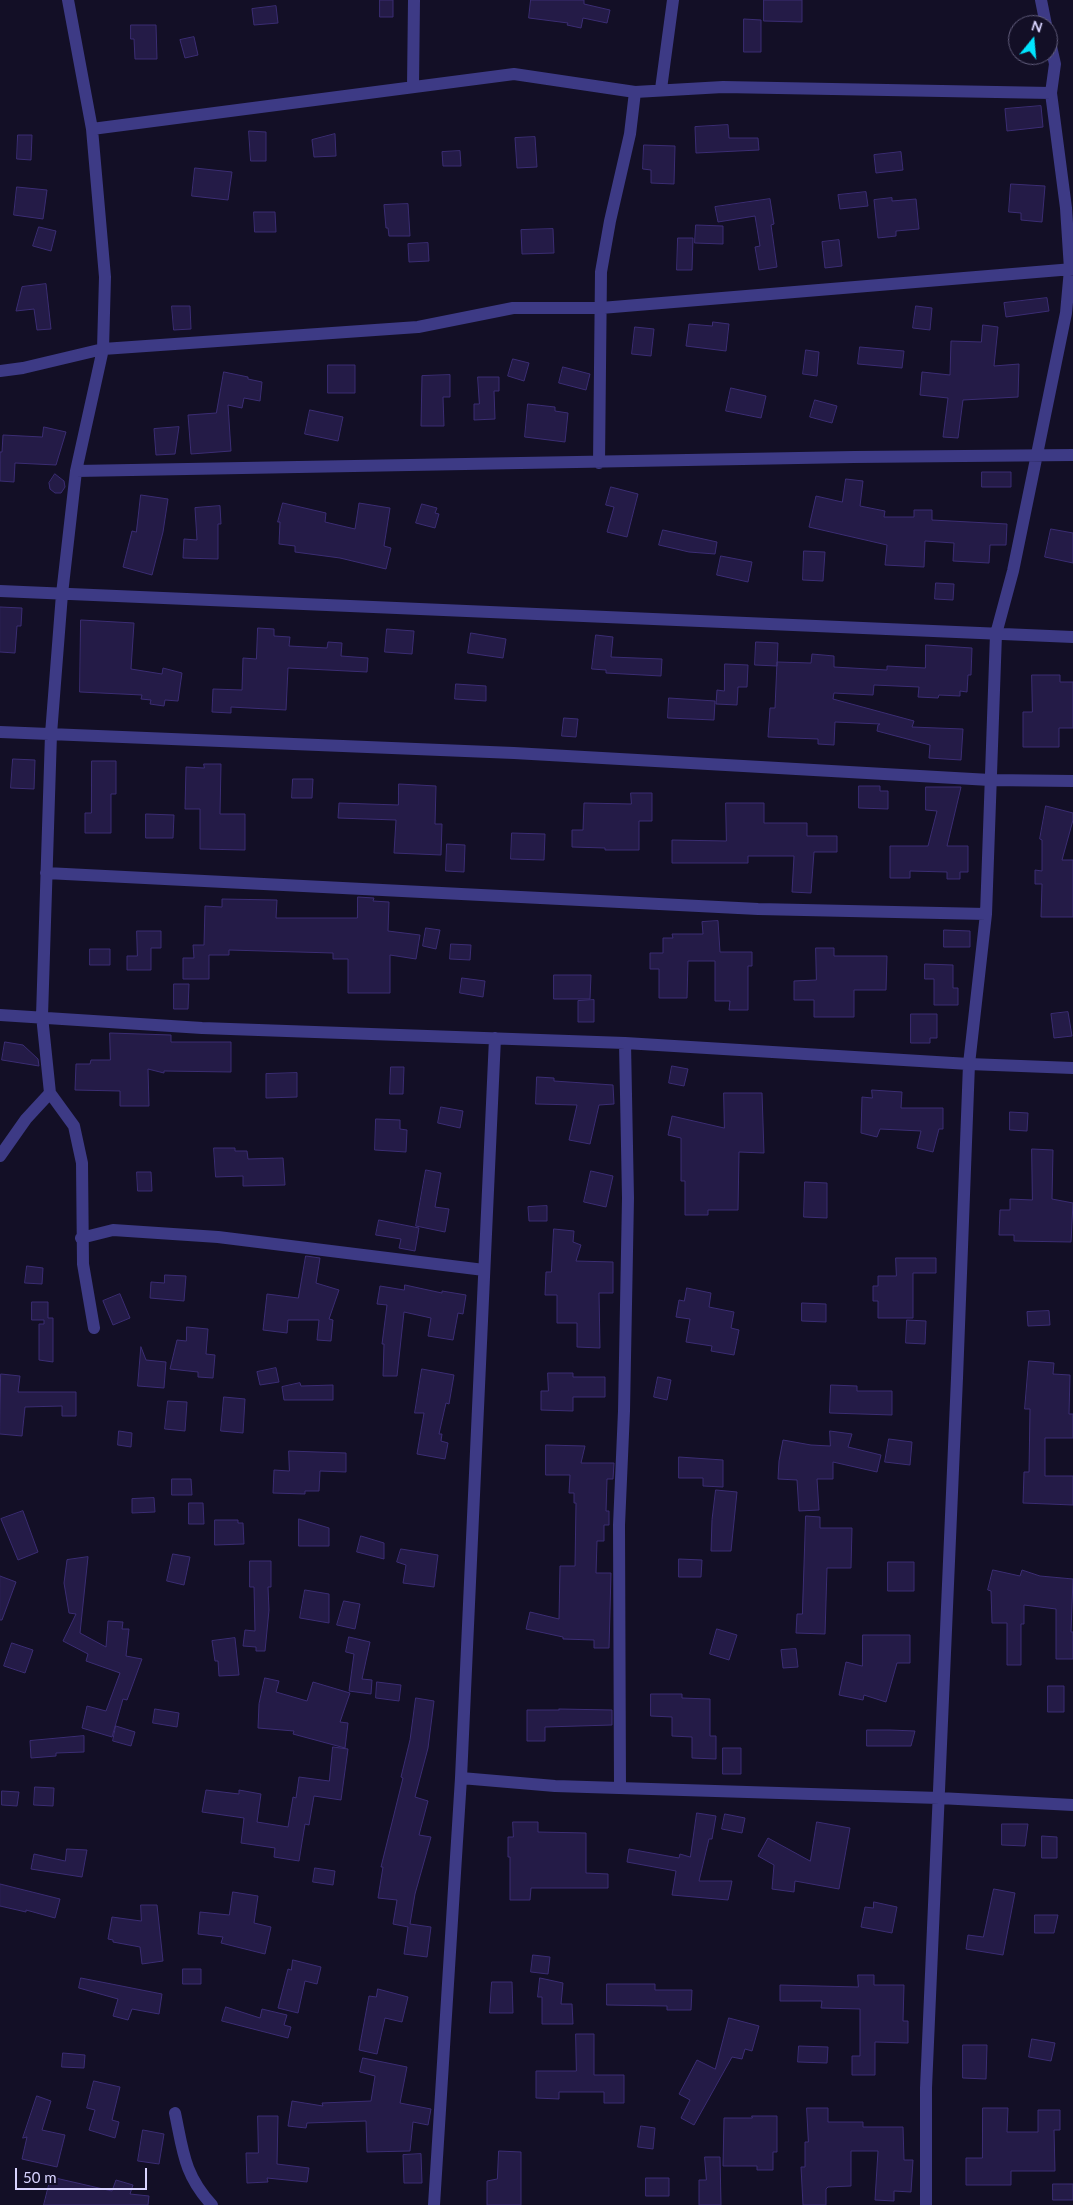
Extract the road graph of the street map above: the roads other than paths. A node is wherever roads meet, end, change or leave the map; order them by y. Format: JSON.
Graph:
{"nodes":[{"id":1,"x":68,"y":0,"type":"edge"},
{"id":2,"x":414,"y":0,"type":"edge"},
{"id":3,"x":673,"y":0,"type":"edge"},
{"id":4,"x":1041,"y":0,"type":"edge"},
{"id":5,"x":1044,"y":15,"type":"edge"},
{"id":6,"x":1055,"y":65,"type":"edge"},
{"id":7,"x":413,"y":87,"type":"junction"},
{"id":8,"x":661,"y":89,"type":"junction"},
{"id":9,"x":635,"y":92,"type":"junction"},
{"id":10,"x":1051,"y":93,"type":"junction"},
{"id":11,"x":92,"y":129,"type":"junction"},
{"id":12,"x":1072,"y":269,"type":"edge"},
{"id":13,"x":601,"y":308,"type":"junction"},
{"id":14,"x":103,"y":349,"type":"junction"},
{"id":15,"x":0,"y":371,"type":"edge"},
{"id":16,"x":1073,"y":455,"type":"edge"},
{"id":17,"x":1036,"y":456,"type":"junction"},
{"id":18,"x":599,"y":463,"type":"junction"},
{"id":19,"x":76,"y":471,"type":"junction"},
{"id":20,"x":0,"y":591,"type":"edge"},
{"id":21,"x":62,"y":594,"type":"junction"},
{"id":22,"x":996,"y":634,"type":"junction"},
{"id":23,"x":1073,"y":638,"type":"edge"},
{"id":24,"x":0,"y":732,"type":"edge"},
{"id":25,"x":51,"y":734,"type":"junction"},
{"id":26,"x":990,"y":780,"type":"junction"},
{"id":27,"x":1073,"y":781,"type":"edge"},
{"id":28,"x":46,"y":873,"type":"junction"},
{"id":29,"x":986,"y":914,"type":"junction"},
{"id":30,"x":0,"y":1015,"type":"edge"},
{"id":31,"x":42,"y":1016,"type":"junction"},
{"id":32,"x":495,"y":1038,"type":"junction"},
{"id":33,"x":625,"y":1043,"type":"junction"},
{"id":34,"x":968,"y":1064,"type":"junction"},
{"id":35,"x":1073,"y":1068,"type":"edge"},
{"id":36,"x":50,"y":1093,"type":"junction"},
{"id":37,"x":0,"y":1156,"type":"edge"},
{"id":38,"x":82,"y":1238,"type":"junction"},
{"id":39,"x":484,"y":1270,"type":"junction"},
{"id":40,"x":94,"y":1328,"type":"dead end"},
{"id":41,"x":461,"y":1778,"type":"junction"},
{"id":42,"x":620,"y":1788,"type":"junction"},
{"id":43,"x":940,"y":1798,"type":"junction"},
{"id":44,"x":1073,"y":1805,"type":"edge"},
{"id":45,"x":175,"y":2113,"type":"dead end"},
{"id":46,"x":212,"y":2205,"type":"edge"},
{"id":47,"x":434,"y":2205,"type":"edge"},
{"id":48,"x":926,"y":2205,"type":"edge"}],
"edges":[{"from":1,"to":11,"type":"street"},
{"from":2,"to":7,"type":"street"},
{"from":3,"to":8,"type":"street"},
{"from":4,"to":5,"type":"street"},
{"from":6,"to":10,"type":"street"},
{"from":7,"to":9,"type":"street"},
{"from":7,"to":11,"type":"street"},
{"from":8,"to":9,"type":"street"},
{"from":8,"to":10,"type":"street"},
{"from":9,"to":13,"type":"street"},
{"from":10,"to":12,"type":"street"},
{"from":11,"to":14,"type":"street"},
{"from":12,"to":13,"type":"street"},
{"from":12,"to":17,"type":"street"},
{"from":13,"to":14,"type":"street"},
{"from":13,"to":18,"type":"street"},
{"from":14,"to":15,"type":"street"},
{"from":14,"to":19,"type":"street"},
{"from":16,"to":17,"type":"street"},
{"from":17,"to":18,"type":"street"},
{"from":17,"to":22,"type":"street"},
{"from":18,"to":19,"type":"street"},
{"from":19,"to":21,"type":"street"},
{"from":20,"to":21,"type":"street"},
{"from":21,"to":22,"type":"street"},
{"from":21,"to":25,"type":"street"},
{"from":22,"to":23,"type":"street"},
{"from":22,"to":26,"type":"street"},
{"from":24,"to":25,"type":"street"},
{"from":25,"to":26,"type":"street"},
{"from":25,"to":28,"type":"street"},
{"from":26,"to":27,"type":"street"},
{"from":26,"to":29,"type":"street"},
{"from":28,"to":29,"type":"street"},
{"from":28,"to":31,"type":"street"},
{"from":29,"to":34,"type":"street"},
{"from":30,"to":31,"type":"street"},
{"from":31,"to":32,"type":"street"},
{"from":31,"to":36,"type":"street"},
{"from":32,"to":33,"type":"street"},
{"from":32,"to":39,"type":"street"},
{"from":33,"to":34,"type":"street"},
{"from":33,"to":42,"type":"street"},
{"from":34,"to":35,"type":"street"},
{"from":34,"to":43,"type":"street"},
{"from":36,"to":37,"type":"street"},
{"from":36,"to":38,"type":"street"},
{"from":38,"to":39,"type":"street"},
{"from":38,"to":40,"type":"street"},
{"from":39,"to":41,"type":"street"},
{"from":41,"to":42,"type":"street"},
{"from":41,"to":47,"type":"street"},
{"from":42,"to":43,"type":"street"},
{"from":43,"to":44,"type":"street"},
{"from":43,"to":48,"type":"street"},
{"from":45,"to":46,"type":"street"}]}
